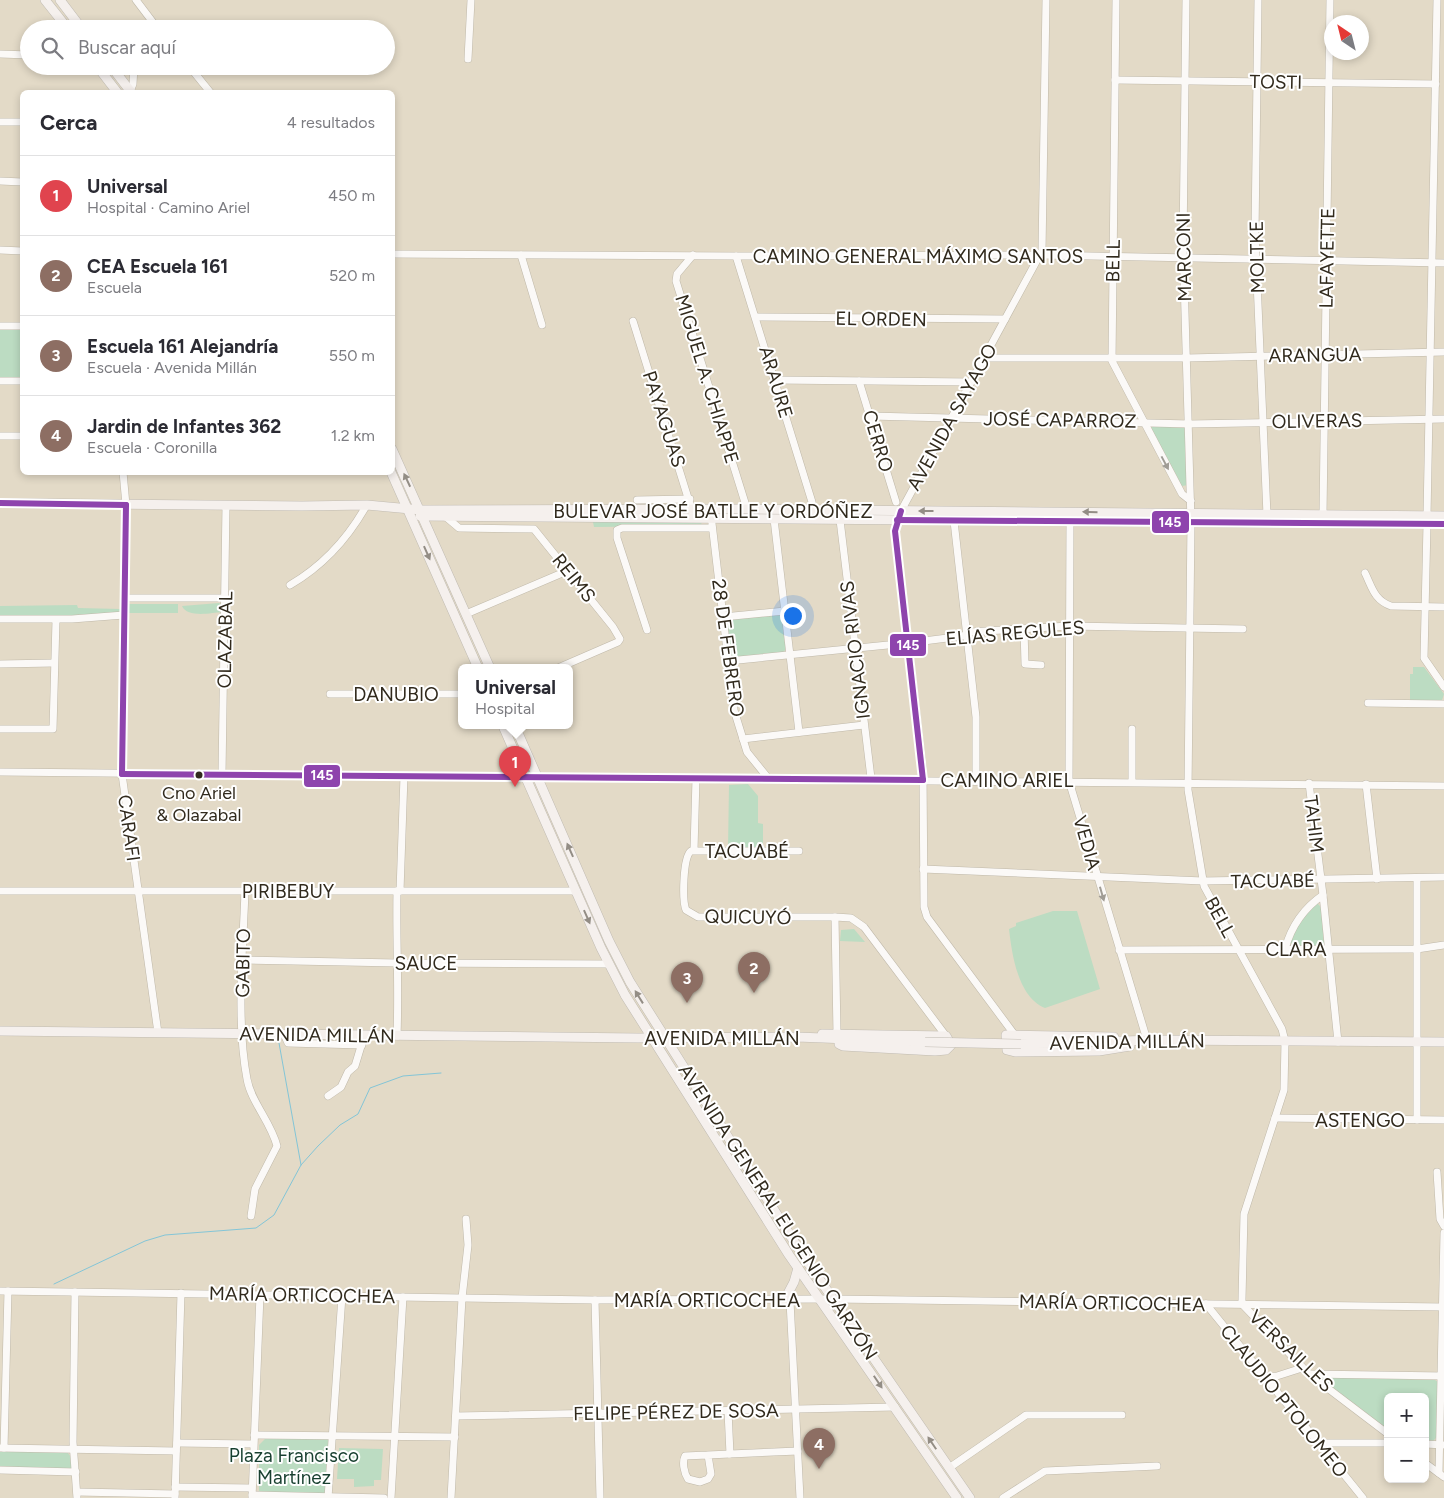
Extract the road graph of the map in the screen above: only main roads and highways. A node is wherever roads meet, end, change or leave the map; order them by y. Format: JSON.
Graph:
{"nodes":[{"id":1,"x":45,"y":0,"type":"edge"},
{"id":2,"x":60,"y":0,"type":"edge"},
{"id":3,"x":61,"y":20,"type":"edge"},
{"id":4,"x":75,"y":20,"type":"edge"},
{"id":5,"x":104,"y":75,"type":"edge"},
{"id":6,"x":118,"y":75,"type":"edge"},
{"id":7,"x":115,"y":90,"type":"edge"},
{"id":8,"x":129,"y":90,"type":"edge"},
{"id":9,"x":395,"y":455,"type":"edge"},
{"id":10,"x":392,"y":475,"type":"edge"},
{"id":11,"x":398,"y":489,"type":"junction"},
{"id":12,"x":0,"y":503,"type":"edge"},
{"id":13,"x":385,"y":505,"type":"junction"},
{"id":14,"x":328,"y":506,"type":"junction"},
{"id":15,"x":409,"y":512,"type":"junction"},
{"id":16,"x":422,"y":513,"type":"junction"},
{"id":17,"x":692,"y":514,"type":"junction"},
{"id":18,"x":711,"y":514,"type":"junction"},
{"id":19,"x":1444,"y":516,"type":"edge"},
{"id":20,"x":1191,"y":518,"type":"junction"},
{"id":21,"x":1248,"y":518,"type":"junction"},
{"id":22,"x":1427,"y":520,"type":"junction"},
{"id":23,"x":1444,"y":524,"type":"edge"},
{"id":24,"x":476,"y":664,"type":"edge"},
{"id":25,"x":488,"y":664,"type":"edge"},
{"id":26,"x":504,"y":729,"type":"edge"},
{"id":27,"x":516,"y":729,"type":"edge"},
{"id":28,"x":0,"y":1031,"type":"edge"},
{"id":29,"x":834,"y":1037,"type":"junction"},
{"id":30,"x":651,"y":1038,"type":"junction"},
{"id":31,"x":665,"y":1038,"type":"junction"},
{"id":32,"x":1149,"y":1040,"type":"junction"},
{"id":33,"x":1444,"y":1042,"type":"edge"},
{"id":34,"x":798,"y":1268,"type":"junction"},
{"id":35,"x":787,"y":1301,"type":"road end"},
{"id":36,"x":957,"y":1498,"type":"edge"},
{"id":37,"x":970,"y":1498,"type":"edge"}],
"edges":[{"from":1,"to":3,"type":"main road"},
{"from":2,"to":4,"type":"main road"},
{"from":5,"to":7,"type":"main road"},
{"from":6,"to":8,"type":"main road"},
{"from":16,"to":9,"type":"main road","one_way":true},
{"from":10,"to":11,"type":"main road"},
{"from":11,"to":13,"type":"main road"},
{"from":11,"to":15,"type":"main road"},
{"from":12,"to":14,"type":"main road","name":"BULEVAR JOSÉ BATLLE Y ORDÓÑEZ"},
{"from":13,"to":14,"type":"main road","name":"BULEVAR JOSÉ BATLLE Y ORDÓÑEZ"},
{"from":13,"to":15,"type":"main road","name":"BULEVAR JOSÉ BATLLE Y ORDÓÑEZ"},
{"from":14,"to":15,"type":"main road","name":"BULEVAR JOSÉ BATLLE Y ORDÓÑEZ"},
{"from":15,"to":16,"type":"main road","name":"BULEVAR JOSÉ BATLLE Y ORDÓÑEZ"},
{"from":15,"to":24,"type":"main road","one_way":true},
{"from":16,"to":17,"type":"main road","name":"BULEVAR JOSÉ BATLLE Y ORDÓÑEZ"},
{"from":16,"to":17,"type":"main road","name":"BULEVAR JOSÉ BATLLE Y ORDÓÑEZ"},
{"from":16,"to":25,"type":"main road"},
{"from":17,"to":18,"type":"main road","name":"BULEVAR JOSÉ BATLLE Y ORDÓÑEZ"},
{"from":18,"to":20,"type":"main road","name":"BULEVAR JOSÉ BATLLE Y ORDÓÑEZ"},
{"from":20,"to":18,"type":"main road","name":"BULEVAR JOSÉ BATLLE Y ORDÓÑEZ","one_way":true},
{"from":19,"to":22,"type":"main road","name":"BULEVAR JOSÉ BATLLE Y ORDÓÑEZ"},
{"from":20,"to":21,"type":"main road","name":"BULEVAR JOSÉ BATLLE Y ORDÓÑEZ"},
{"from":21,"to":22,"type":"main road","name":"BULEVAR JOSÉ BATLLE Y ORDÓÑEZ"},
{"from":21,"to":22,"type":"main road","name":"BULEVAR JOSÉ BATLLE Y ORDÓÑEZ"},
{"from":22,"to":23,"type":"main road","name":"BULEVAR JOSÉ BATLLE Y ORDÓÑEZ"},
{"from":26,"to":30,"type":"main road","name":"AVENIDA GENERAL EUGENIO GARZÓN","one_way":true},
{"from":31,"to":27,"type":"main road","name":"AVENIDA GENERAL EUGENIO GARZÓN","one_way":true},
{"from":28,"to":30,"type":"main road","name":"AVENIDA MILLÁN"},
{"from":29,"to":29,"type":"main road"},
{"from":29,"to":31,"type":"main road","name":"AVENIDA MILLÁN"},
{"from":29,"to":32,"type":"main road","name":"AVENIDA MILLÁN","bridge":true},
{"from":30,"to":31,"type":"main road","name":"AVENIDA MILLÁN"},
{"from":30,"to":34,"type":"main road","name":"AVENIDA GENERAL EUGENIO GARZÓN"},
{"from":37,"to":31,"type":"main road","name":"AVENIDA GENERAL EUGENIO GARZÓN","one_way":true},
{"from":32,"to":32,"type":"main road"},
{"from":32,"to":33,"type":"main road","name":"AVENIDA MILLÁN"},
{"from":34,"to":35,"type":"main road"},
{"from":34,"to":36,"type":"main road","name":"AVENIDA GENERAL EUGENIO GARZÓN","one_way":true}]}
